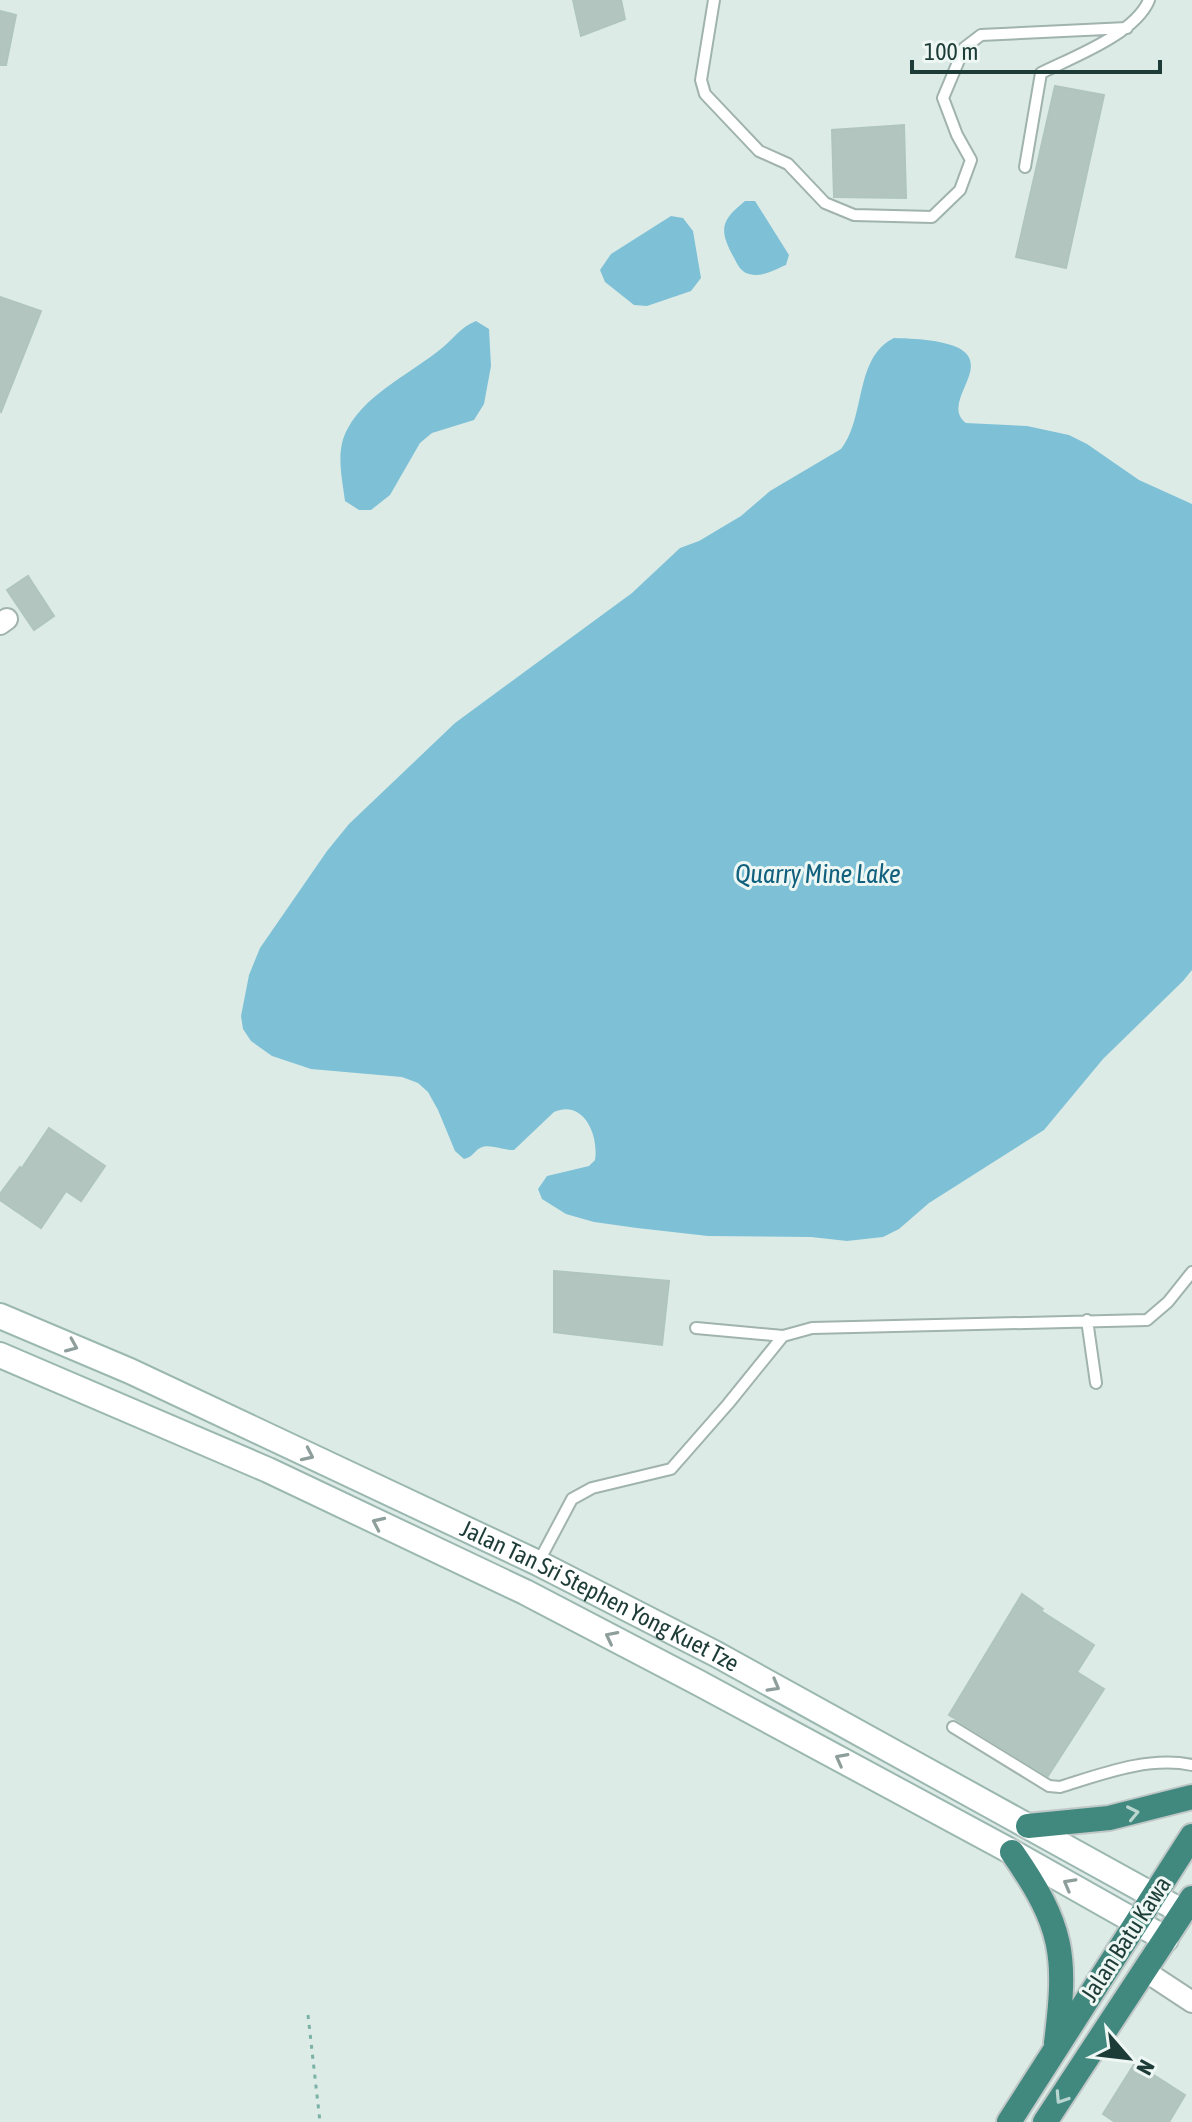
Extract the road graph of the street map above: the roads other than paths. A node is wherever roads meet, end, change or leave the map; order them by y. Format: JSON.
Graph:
{"nodes":[{"id":1,"x":714,"y":0,"type":"edge"},
{"id":2,"x":1149,"y":0,"type":"edge"},
{"id":3,"x":1127,"y":28,"type":"junction"},
{"id":4,"x":1025,"y":167,"type":"dead end"},
{"id":5,"x":1192,"y":1272,"type":"edge"},
{"id":6,"x":0,"y":1316,"type":"edge"},
{"id":7,"x":1087,"y":1320,"type":"junction"},
{"id":8,"x":696,"y":1328,"type":"dead end"},
{"id":9,"x":783,"y":1336,"type":"junction"},
{"id":10,"x":0,"y":1355,"type":"edge"},
{"id":11,"x":1096,"y":1383,"type":"dead end"},
{"id":12,"x":538,"y":1563,"type":"junction"},
{"id":13,"x":953,"y":1727,"type":"dead end"},
{"id":14,"x":1192,"y":1765,"type":"edge"},
{"id":15,"x":1192,"y":1797,"type":"edge"},
{"id":16,"x":1028,"y":1826,"type":"junction"},
{"id":17,"x":1192,"y":1836,"type":"edge"},
{"id":18,"x":1012,"y":1852,"type":"junction"},
{"id":19,"x":1154,"y":1896,"type":"junction"},
{"id":20,"x":1188,"y":1905,"type":"edge"},
{"id":21,"x":1137,"y":1922,"type":"junction"},
{"id":22,"x":1166,"y":1939,"type":"junction"},
{"id":23,"x":1145,"y":1971,"type":"junction"},
{"id":24,"x":1192,"y":2002,"type":"edge"},
{"id":25,"x":1055,"y":2050,"type":"junction"},
{"id":26,"x":1009,"y":2122,"type":"edge"},
{"id":27,"x":1045,"y":2122,"type":"edge"}],
"edges":[{"from":1,"to":3,"type":"lane"},
{"from":2,"to":3,"type":"lane"},
{"from":3,"to":4,"type":"lane"},
{"from":5,"to":7,"type":"lane"},
{"from":6,"to":12,"type":"main road","name":"Jalan Tan Sri Stephen Yong Kuet Tze","one_way":true},
{"from":7,"to":9,"type":"lane"},
{"from":7,"to":11,"type":"lane"},
{"from":8,"to":9,"type":"lane"},
{"from":9,"to":12,"type":"lane"},
{"from":18,"to":10,"type":"main road","name":"Jalan Tan Sri Stephen Yong Kuet Tze","one_way":true},
{"from":12,"to":16,"type":"main road","name":"Jalan Tan Sri Stephen Yong Kuet Tze","one_way":true},
{"from":13,"to":14,"type":"lane"},
{"from":16,"to":15,"type":"highway","one_way":true},
{"from":16,"to":19,"type":"main road","name":"Jalan Tan Sri Stephen Yong Kuet Tze"},
{"from":17,"to":19,"type":"highway","name":"Jalan Batu Kawa"},
{"from":21,"to":18,"type":"main road","name":"Jalan Tan Sri Stephen Yong Kuet Tze","one_way":true},
{"from":18,"to":25,"type":"highway"},
{"from":19,"to":20,"type":"main road","name":"Jalan Tan Sri Stephen Yong Kuet Tze"},
{"from":19,"to":21,"type":"highway","name":"Jalan Batu Kawa"},
{"from":20,"to":22,"type":"highway","name":"Jalan Batu Kawa"},
{"from":21,"to":22,"type":"main road","name":"Jalan Tan Sri Stephen Yong Kuet Tze"},
{"from":21,"to":25,"type":"highway","name":"Jalan Batu Kawa"},
{"from":22,"to":23,"type":"highway","name":"Jalan Batu Kawa"},
{"from":23,"to":24,"type":"street"},
{"from":23,"to":27,"type":"highway","name":"Jalan Batu Kawa","one_way":true},
{"from":25,"to":26,"type":"highway","name":"Jalan Batu Kawa"}]}
